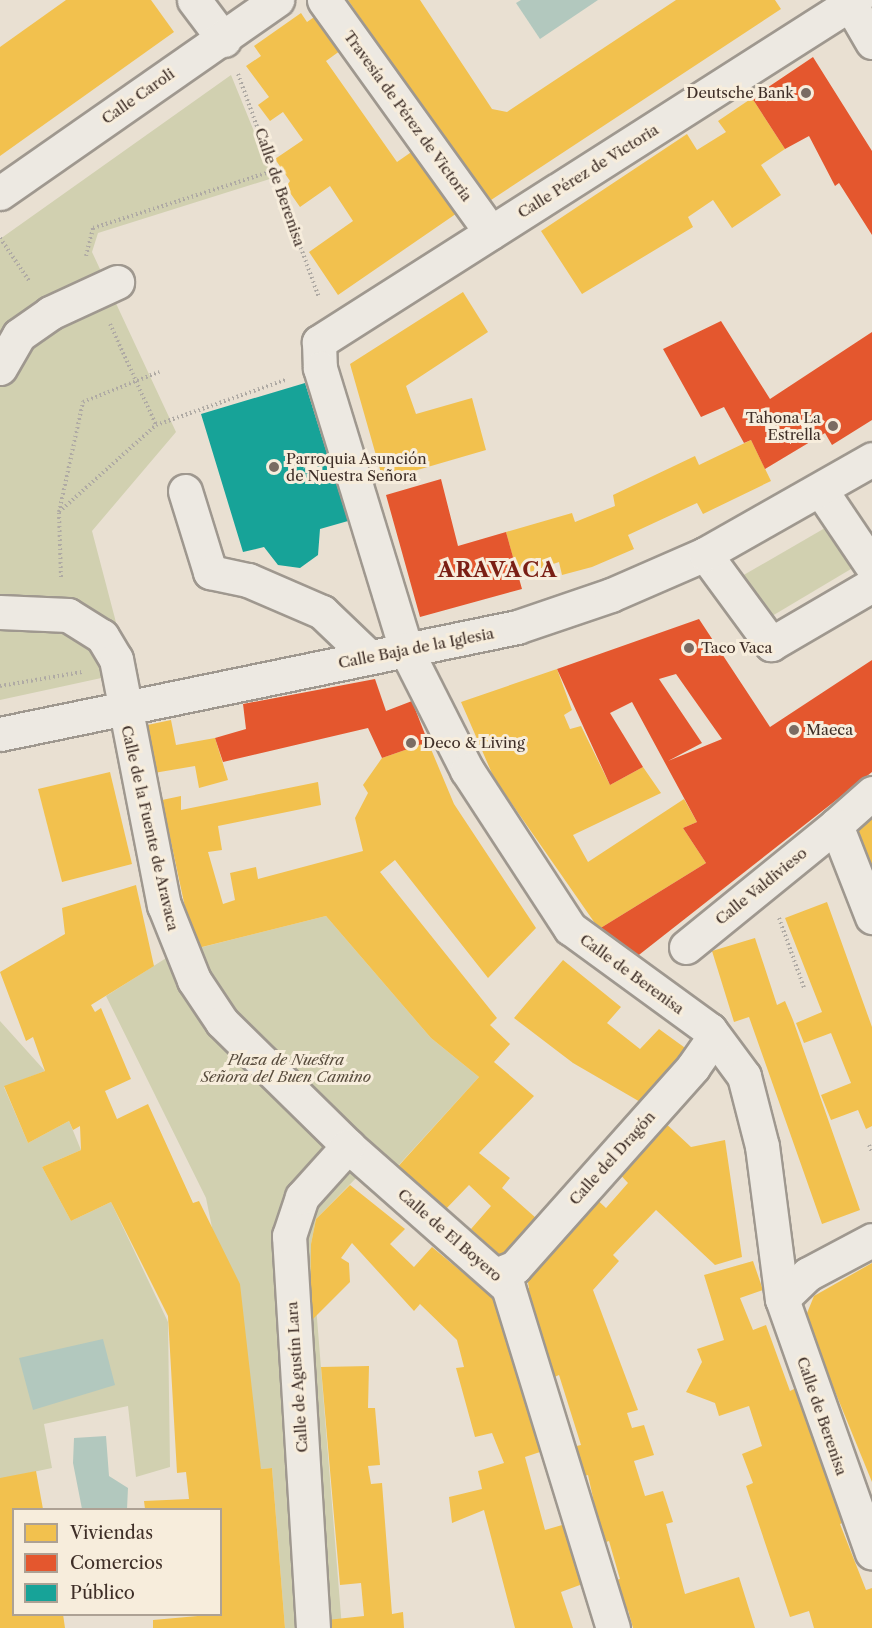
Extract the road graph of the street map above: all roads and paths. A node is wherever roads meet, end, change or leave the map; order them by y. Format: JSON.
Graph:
{"nodes":[{"id":1,"x":195,"y":0,"type":"edge"},
{"id":2,"x":277,"y":0,"type":"edge"},
{"id":3,"x":324,"y":0,"type":"edge"},
{"id":4,"x":836,"y":6,"type":"edge"},
{"id":5,"x":224,"y":40,"type":"junction"},
{"id":6,"x":872,"y":42,"type":"edge"},
{"id":7,"x":276,"y":170,"type":"junction"},
{"id":8,"x":0,"y":193,"type":"edge"},
{"id":9,"x":491,"y":232,"type":"junction"},
{"id":10,"x":0,"y":237,"type":"edge"},
{"id":11,"x":106,"y":287,"type":"junction"},
{"id":12,"x":50,"y":313,"type":"junction"},
{"id":13,"x":328,"y":345,"type":"junction"},
{"id":14,"x":0,"y":368,"type":"edge"},
{"id":15,"x":159,"y":372,"type":"dead end"},
{"id":16,"x":135,"y":380,"type":"junction"},
{"id":17,"x":156,"y":425,"type":"junction"},
{"id":18,"x":872,"y":459,"type":"edge"},
{"id":19,"x":185,"y":491,"type":"dead end"},
{"id":20,"x":822,"y":492,"type":"junction"},
{"id":21,"x":59,"y":512,"type":"junction"},
{"id":22,"x":705,"y":554,"type":"junction"},
{"id":23,"x":872,"y":566,"type":"edge"},
{"id":24,"x":872,"y":585,"type":"edge"},
{"id":25,"x":61,"y":589,"type":"dead end"},
{"id":26,"x":0,"y":612,"type":"edge"},
{"id":27,"x":406,"y":650,"type":"junction"},
{"id":28,"x":368,"y":656,"type":"junction"},
{"id":29,"x":116,"y":659,"type":"junction"},
{"id":30,"x":0,"y":686,"type":"edge"},
{"id":31,"x":123,"y":707,"type":"junction"},
{"id":32,"x":0,"y":734,"type":"edge"},
{"id":33,"x":872,"y":793,"type":"edge"},
{"id":34,"x":836,"y":825,"type":"junction"},
{"id":35,"x":767,"y":882,"type":"junction"},
{"id":36,"x":872,"y":917,"type":"edge"},
{"id":37,"x":686,"y":947,"type":"dead end"},
{"id":38,"x":194,"y":980,"type":"joint"},
{"id":39,"x":804,"y":988,"type":"dead end"},
{"id":40,"x":710,"y":1030,"type":"junction"},
{"id":41,"x":869,"y":1145,"type":"dead end"},
{"id":42,"x":348,"y":1146,"type":"junction"},
{"id":43,"x":872,"y":1152,"type":"edge"},
{"id":44,"x":872,"y":1240,"type":"edge"},
{"id":45,"x":498,"y":1274,"type":"junction"},
{"id":46,"x":782,"y":1299,"type":"junction"},
{"id":47,"x":872,"y":1553,"type":"edge"},
{"id":48,"x":314,"y":1628,"type":"edge"},
{"id":49,"x":613,"y":1628,"type":"edge"}],
"edges":[{"from":1,"to":5,"type":"street"},
{"from":2,"to":5,"type":"street","name":"Calle Caroli"},
{"from":3,"to":9,"type":"street","name":"Travesía de Pérez de Victoria"},
{"from":4,"to":6,"type":"street"},
{"from":4,"to":9,"type":"street","name":"Calle Pérez de Victoria"},
{"from":5,"to":7,"type":"path","name":"Calle de Berenisa"},
{"from":5,"to":8,"type":"street","name":"Calle Caroli"},
{"from":7,"to":11,"type":"path"},
{"from":7,"to":13,"type":"path","name":"Calle de Berenisa"},
{"from":9,"to":13,"type":"street","name":"Calle Pérez de Victoria"},
{"from":10,"to":12,"type":"path"},
{"from":11,"to":12,"type":"street"},
{"from":11,"to":16,"type":"path"},
{"from":12,"to":14,"type":"street"},
{"from":13,"to":17,"type":"path"},
{"from":13,"to":27,"type":"street","name":"Calle de Berenisa"},
{"from":15,"to":16,"type":"path"},
{"from":16,"to":17,"type":"path"},
{"from":16,"to":21,"type":"path"},
{"from":17,"to":21,"type":"path"},
{"from":18,"to":20,"type":"street","name":"Calle Baja de la Iglesia"},
{"from":19,"to":28,"type":"street"},
{"from":20,"to":22,"type":"street","name":"Calle Baja de la Iglesia"},
{"from":20,"to":23,"type":"street"},
{"from":21,"to":25,"type":"path"},
{"from":22,"to":24,"type":"street"},
{"from":22,"to":27,"type":"street","name":"Calle Baja de la Iglesia"},
{"from":26,"to":29,"type":"street"},
{"from":27,"to":28,"type":"street","name":"Calle Baja de la Iglesia"},
{"from":27,"to":40,"type":"street","name":"Calle de Berenisa"},
{"from":28,"to":31,"type":"street","name":"Calle Baja de la Iglesia"},
{"from":29,"to":30,"type":"path"},
{"from":29,"to":31,"type":"street"},
{"from":31,"to":32,"type":"street","name":"Calle Baja de la Iglesia"},
{"from":31,"to":38,"type":"street","name":"Calle de la Fuente de Aravaca"},
{"from":33,"to":34,"type":"street","name":"Calle Valdivieso"},
{"from":34,"to":35,"type":"street","name":"Calle Valdivieso"},
{"from":34,"to":36,"type":"street"},
{"from":35,"to":37,"type":"street","name":"Calle Valdivieso"},
{"from":35,"to":39,"type":"path"},
{"from":38,"to":42,"type":"street","name":"Calle de El Boyero"},
{"from":40,"to":45,"type":"street","name":"Calle del Dragón"},
{"from":40,"to":46,"type":"street","name":"Calle de Berenisa"},
{"from":41,"to":43,"type":"path"},
{"from":42,"to":45,"type":"street","name":"Calle de El Boyero"},
{"from":42,"to":48,"type":"street","name":"Calle de Agustín Lara"},
{"from":44,"to":46,"type":"street"},
{"from":45,"to":49,"type":"street","name":"Calle de El Boyero"},
{"from":46,"to":47,"type":"street","name":"Calle de Berenisa"}]}
